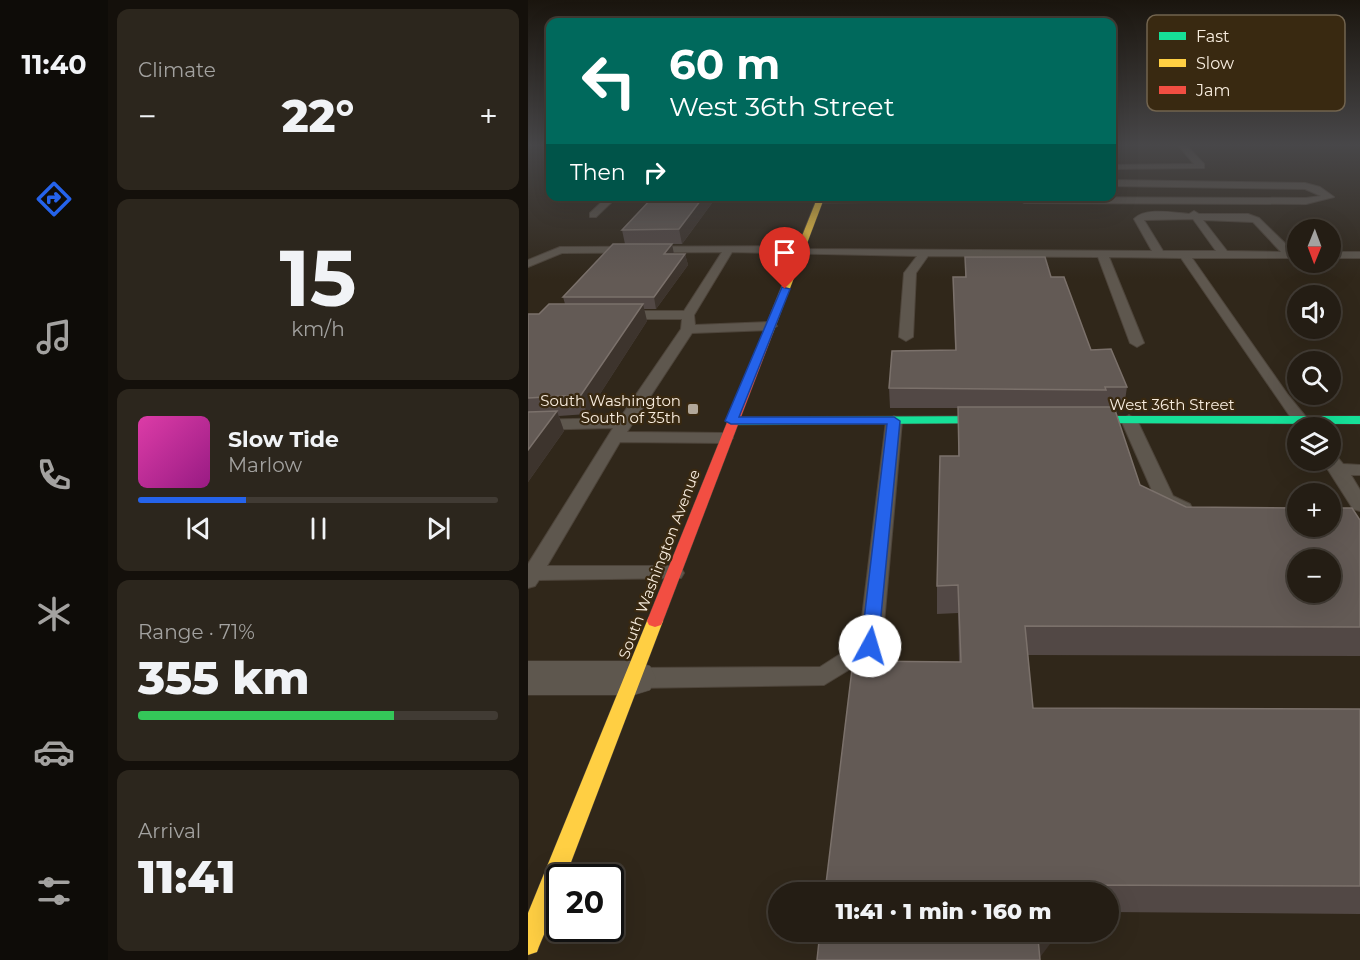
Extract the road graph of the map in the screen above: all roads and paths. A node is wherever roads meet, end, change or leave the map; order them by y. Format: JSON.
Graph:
{"nodes":[{"id":1,"x":1318,"y":190,"type":"edge"},
{"id":2,"x":1116,"y":199,"type":"edge"},
{"id":3,"x":608,"y":201,"type":"edge"},
{"id":4,"x":820,"y":201,"type":"edge"},
{"id":5,"x":1194,"y":214,"type":"junction"},
{"id":6,"x":593,"y":215,"type":"dead end"},
{"id":7,"x":729,"y":249,"type":"junction"},
{"id":8,"x":1287,"y":249,"type":"edge"},
{"id":9,"x":801,"y":250,"type":"junction"},
{"id":10,"x":925,"y":253,"type":"junction"},
{"id":11,"x":1102,"y":254,"type":"junction"},
{"id":12,"x":1159,"y":254,"type":"junction"},
{"id":13,"x":1184,"y":254,"type":"junction"},
{"id":14,"x":1223,"y":254,"type":"junction"},
{"id":15,"x":1287,"y":255,"type":"edge"},
{"id":16,"x":1341,"y":255,"type":"edge"},
{"id":17,"x":1360,"y":255,"type":"edge"},
{"id":18,"x":528,"y":264,"type":"edge"},
{"id":19,"x":608,"y":315,"type":"edge"},
{"id":20,"x":688,"y":322,"type":"junction"},
{"id":21,"x":770,"y":326,"type":"junction"},
{"id":22,"x":906,"y":337,"type":"dead end"},
{"id":23,"x":1137,"y":343,"type":"dead end"},
{"id":24,"x":1299,"y":417,"type":"edge"},
{"id":25,"x":1011,"y":420,"type":"edge"},
{"id":26,"x":1058,"y":420,"type":"edge"},
{"id":27,"x":1129,"y":420,"type":"junction"},
{"id":28,"x":1360,"y":420,"type":"edge"},
{"id":29,"x":731,"y":421,"type":"junction"},
{"id":30,"x":894,"y":421,"type":"junction"},
{"id":31,"x":1341,"y":421,"type":"edge"},
{"id":32,"x":1287,"y":424,"type":"edge"},
{"id":33,"x":528,"y":425,"type":"edge"},
{"id":34,"x":620,"y":430,"type":"junction"},
{"id":35,"x":725,"y":438,"type":"junction"},
{"id":36,"x":1341,"y":466,"type":"edge"},
{"id":37,"x":1360,"y":470,"type":"edge"},
{"id":38,"x":1338,"y":471,"type":"edge"},
{"id":39,"x":1360,"y":505,"type":"edge"},
{"id":40,"x":1195,"y":513,"type":"edge"},
{"id":41,"x":1341,"y":515,"type":"edge"},
{"id":42,"x":1360,"y":515,"type":"edge"},
{"id":43,"x":674,"y":573,"type":"junction"},
{"id":44,"x":531,"y":577,"type":"edge"},
{"id":45,"x":528,"y":678,"type":"edge"},
{"id":46,"x":634,"y":678,"type":"junction"},
{"id":47,"x":528,"y":943,"type":"edge"}],
"edges":[{"from":1,"to":2,"type":"lane"},
{"from":3,"to":6,"type":"lane"},
{"from":4,"to":9,"type":"main road","name":"South Washington Avenue"},
{"from":5,"to":8,"type":"lane"},
{"from":5,"to":12,"type":"lane"},
{"from":5,"to":14,"type":"lane"},
{"from":7,"to":9,"type":"lane"},
{"from":7,"to":18,"type":"lane"},
{"from":7,"to":20,"type":"lane"},
{"from":9,"to":10,"type":"lane"},
{"from":9,"to":21,"type":"main road","name":"South Washington Avenue"},
{"from":10,"to":11,"type":"lane"},
{"from":10,"to":22,"type":"lane"},
{"from":11,"to":12,"type":"lane"},
{"from":11,"to":23,"type":"lane"},
{"from":12,"to":13,"type":"lane"},
{"from":13,"to":14,"type":"lane"},
{"from":13,"to":24,"type":"lane"},
{"from":14,"to":15,"type":"lane"},
{"from":16,"to":17,"type":"lane"},
{"from":19,"to":20,"type":"lane"},
{"from":20,"to":21,"type":"lane"},
{"from":20,"to":34,"type":"lane"},
{"from":21,"to":29,"type":"main road","name":"South Washington Avenue"},
{"from":25,"to":30,"type":"main road"},
{"from":26,"to":27,"type":"main road","name":"West 36th Street"},
{"from":27,"to":32,"type":"main road","name":"West 36th Street"},
{"from":27,"to":40,"type":"lane"},
{"from":28,"to":31,"type":"main road","name":"West 36th Street"},
{"from":29,"to":30,"type":"main road"},
{"from":29,"to":35,"type":"main road","name":"South Washington Avenue"},
{"from":30,"to":46,"type":"lane"},
{"from":33,"to":34,"type":"lane"},
{"from":34,"to":35,"type":"lane"},
{"from":34,"to":44,"type":"lane"},
{"from":35,"to":43,"type":"main road","name":"South Washington Avenue"},
{"from":36,"to":37,"type":"lane"},
{"from":38,"to":39,"type":"lane"},
{"from":41,"to":42,"type":"lane"},
{"from":43,"to":44,"type":"lane"},
{"from":43,"to":46,"type":"main road","name":"South Washington Avenue"},
{"from":45,"to":46,"type":"street"},
{"from":46,"to":47,"type":"main road","name":"South Washington Avenue"}]}
